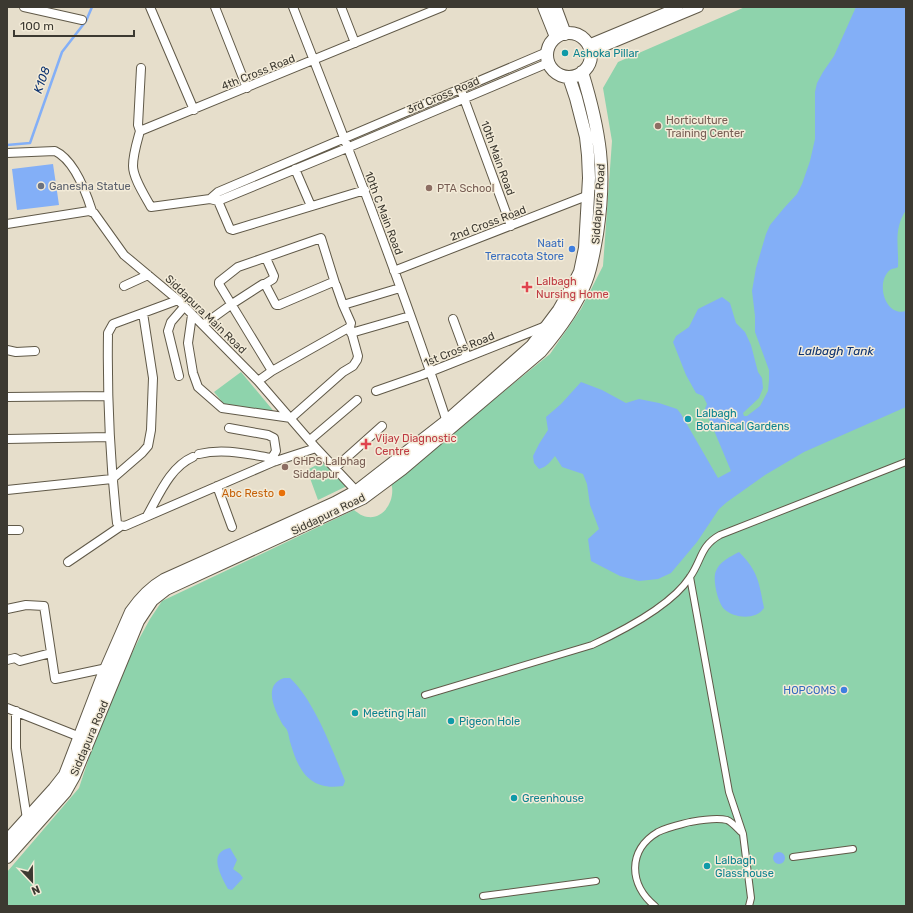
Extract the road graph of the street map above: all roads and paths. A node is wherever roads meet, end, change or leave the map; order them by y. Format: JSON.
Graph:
{"nodes":[{"id":1,"x":24,"y":7,"type":"edge"},
{"id":2,"x":150,"y":7,"type":"edge"},
{"id":3,"x":215,"y":7,"type":"edge"},
{"id":4,"x":293,"y":7,"type":"edge"},
{"id":5,"x":341,"y":7,"type":"edge"},
{"id":6,"x":442,"y":7,"type":"edge"},
{"id":7,"x":544,"y":7,"type":"edge"},
{"id":8,"x":555,"y":7,"type":"edge"},
{"id":9,"x":680,"y":7,"type":"edge"},
{"id":10,"x":698,"y":7,"type":"edge"},
{"id":11,"x":426,"y":10,"type":"edge"},
{"id":12,"x":82,"y":20,"type":"dead end"},
{"id":13,"x":560,"y":36,"type":"junction"},
{"id":14,"x":355,"y":43,"type":"junction"},
{"id":15,"x":589,"y":49,"type":"junction"},
{"id":16,"x":548,"y":57,"type":"junction"},
{"id":17,"x":314,"y":60,"type":"junction"},
{"id":18,"x":141,"y":68,"type":"dead end"},
{"id":19,"x":582,"y":72,"type":"junction"},
{"id":20,"x":569,"y":77,"type":"junction"},
{"id":21,"x":247,"y":88,"type":"junction"},
{"id":22,"x":460,"y":89,"type":"junction"},
{"id":23,"x":464,"y":98,"type":"junction"},
{"id":24,"x":194,"y":110,"type":"junction"},
{"id":25,"x":140,"y":131,"type":"junction"},
{"id":26,"x":344,"y":139,"type":"junction"},
{"id":27,"x":347,"y":148,"type":"junction"},
{"id":28,"x":7,"y":153,"type":"edge"},
{"id":29,"x":295,"y":169,"type":"junction"},
{"id":30,"x":365,"y":190,"type":"junction"},
{"id":31,"x":589,"y":195,"type":"junction"},
{"id":32,"x":214,"y":200,"type":"junction"},
{"id":33,"x":311,"y":206,"type":"junction"},
{"id":34,"x":92,"y":211,"type":"junction"},
{"id":35,"x":7,"y":224,"type":"edge"},
{"id":36,"x":511,"y":226,"type":"junction"},
{"id":37,"x":266,"y":258,"type":"junction"},
{"id":38,"x":394,"y":271,"type":"junction"},
{"id":39,"x":148,"y":275,"type":"junction"},
{"id":40,"x":334,"y":283,"type":"junction"},
{"id":41,"x":265,"y":284,"type":"junction"},
{"id":42,"x":124,"y":286,"type":"dead end"},
{"id":43,"x":400,"y":288,"type":"junction"},
{"id":44,"x":178,"y":300,"type":"junction"},
{"id":45,"x":232,"y":304,"type":"junction"},
{"id":46,"x":343,"y":305,"type":"junction"},
{"id":47,"x":184,"y":307,"type":"junction"},
{"id":48,"x":143,"y":313,"type":"junction"},
{"id":49,"x":192,"y":316,"type":"junction"},
{"id":50,"x":410,"y":316,"type":"junction"},
{"id":51,"x":453,"y":319,"type":"dead end"},
{"id":52,"x":548,"y":325,"type":"junction"},
{"id":53,"x":203,"y":326,"type":"junction"},
{"id":54,"x":350,"y":330,"type":"junction"},
{"id":55,"x":7,"y":350,"type":"edge"},
{"id":56,"x":35,"y":351,"type":"dead end"},
{"id":57,"x":467,"y":357,"type":"junction"},
{"id":58,"x":272,"y":371,"type":"junction"},
{"id":59,"x":431,"y":371,"type":"junction"},
{"id":60,"x":178,"y":376,"type":"dead end"},
{"id":61,"x":258,"y":381,"type":"junction"},
{"id":62,"x":376,"y":391,"type":"dead end"},
{"id":63,"x":108,"y":396,"type":"junction"},
{"id":64,"x":7,"y":397,"type":"edge"},
{"id":65,"x":357,"y":400,"type":"dead end"},
{"id":66,"x":291,"y":418,"type":"junction"},
{"id":67,"x":448,"y":425,"type":"junction"},
{"id":68,"x":382,"y":426,"type":"dead end"},
{"id":69,"x":229,"y":428,"type":"dead end"},
{"id":70,"x":109,"y":437,"type":"junction"},
{"id":71,"x":7,"y":439,"type":"edge"},
{"id":72,"x":310,"y":440,"type":"junction"},
{"id":73,"x":316,"y":448,"type":"junction"},
{"id":74,"x":274,"y":459,"type":"junction"},
{"id":75,"x":906,"y":462,"type":"edge"},
{"id":76,"x":335,"y":468,"type":"junction"},
{"id":77,"x":112,"y":479,"type":"junction"},
{"id":78,"x":216,"y":486,"type":"junction"},
{"id":79,"x":7,"y":490,"type":"edge"},
{"id":80,"x":360,"y":495,"type":"junction"},
{"id":81,"x":147,"y":516,"type":"junction"},
{"id":82,"x":121,"y":526,"type":"junction"},
{"id":83,"x":232,"y":527,"type":"dead end"},
{"id":84,"x":7,"y":530,"type":"edge"},
{"id":85,"x":19,"y":530,"type":"dead end"},
{"id":86,"x":68,"y":562,"type":"dead end"},
{"id":87,"x":690,"y":577,"type":"junction"},
{"id":88,"x":7,"y":609,"type":"edge"},
{"id":89,"x":51,"y":653,"type":"junction"},
{"id":90,"x":7,"y":660,"type":"edge"},
{"id":91,"x":112,"y":670,"type":"junction"},
{"id":92,"x":426,"y":695,"type":"dead end"},
{"id":93,"x":7,"y":708,"type":"edge"},
{"id":94,"x":16,"y":711,"type":"junction"},
{"id":95,"x":80,"y":737,"type":"junction"},
{"id":96,"x":30,"y":824,"type":"junction"},
{"id":97,"x":743,"y":834,"type":"junction"},
{"id":98,"x":7,"y":841,"type":"edge"},
{"id":99,"x":853,"y":849,"type":"dead end"},
{"id":100,"x":7,"y":857,"type":"edge"},
{"id":101,"x":793,"y":857,"type":"dead end"},
{"id":102,"x":596,"y":881,"type":"dead end"},
{"id":103,"x":483,"y":896,"type":"dead end"},
{"id":104,"x":751,"y":898,"type":"junction"},
{"id":105,"x":655,"y":906,"type":"edge"},
{"id":106,"x":744,"y":906,"type":"edge"},
{"id":107,"x":749,"y":906,"type":"edge"}],
"edges":[{"from":1,"to":12,"type":"street"},
{"from":2,"to":24,"type":"street"},
{"from":3,"to":21,"type":"street"},
{"from":4,"to":17,"type":"street","name":"10th C Main Road"},
{"from":5,"to":14,"type":"street"},
{"from":6,"to":11,"type":"street","name":"4th Cross Road"},
{"from":7,"to":13,"type":"main road"},
{"from":8,"to":13,"type":"main road"},
{"from":9,"to":15,"type":"street"},
{"from":10,"to":15,"type":"street"},
{"from":11,"to":14,"type":"street","name":"4th Cross Road"},
{"from":13,"to":15,"type":"main road"},
{"from":13,"to":16,"type":"main road"},
{"from":14,"to":17,"type":"street","name":"4th Cross Road"},
{"from":15,"to":19,"type":"main road"},
{"from":16,"to":20,"type":"main road"},
{"from":16,"to":22,"type":"street"},
{"from":16,"to":23,"type":"street","name":"3rd Cross Road"},
{"from":17,"to":21,"type":"street","name":"4th Cross Road"},
{"from":17,"to":26,"type":"street","name":"10th C Main Road"},
{"from":18,"to":25,"type":"street"},
{"from":19,"to":20,"type":"main road"},
{"from":19,"to":67,"type":"main road","name":"Siddapura Road"},
{"from":20,"to":31,"type":"main road","name":"Siddapura Road"},
{"from":21,"to":24,"type":"street","name":"4th Cross Road"},
{"from":22,"to":23,"type":"street","name":"10th Main Road"},
{"from":22,"to":26,"type":"street"},
{"from":23,"to":27,"type":"street","name":"3rd Cross Road"},
{"from":23,"to":36,"type":"street","name":"10th Main Road"},
{"from":24,"to":25,"type":"street","name":"4th Cross Road"},
{"from":25,"to":32,"type":"street"},
{"from":26,"to":27,"type":"street","name":"10th C Main Road"},
{"from":26,"to":32,"type":"street"},
{"from":27,"to":29,"type":"street","name":"3rd Cross Road"},
{"from":27,"to":30,"type":"street","name":"10th C Main Road"},
{"from":28,"to":34,"type":"street","name":"Siddapura Main Road"},
{"from":29,"to":32,"type":"street","name":"3rd Cross Road"},
{"from":29,"to":33,"type":"street"},
{"from":30,"to":33,"type":"street"},
{"from":30,"to":38,"type":"street","name":"10th C Main Road"},
{"from":31,"to":36,"type":"street","name":"2nd Cross Road"},
{"from":31,"to":52,"type":"main road","name":"Siddapura Road"},
{"from":32,"to":33,"type":"street"},
{"from":34,"to":35,"type":"street"},
{"from":34,"to":39,"type":"street","name":"Siddapura Main Road"},
{"from":36,"to":38,"type":"street","name":"2nd Cross Road"},
{"from":37,"to":40,"type":"street"},
{"from":37,"to":41,"type":"street"},
{"from":37,"to":45,"type":"street"},
{"from":38,"to":43,"type":"street","name":"10th C Main Road"},
{"from":39,"to":42,"type":"street"},
{"from":39,"to":44,"type":"street","name":"Siddapura Main Road"},
{"from":40,"to":41,"type":"street"},
{"from":40,"to":46,"type":"street"},
{"from":41,"to":45,"type":"street"},
{"from":43,"to":46,"type":"street"},
{"from":43,"to":50,"type":"street","name":"10th C Main Road"},
{"from":44,"to":47,"type":"street","name":"Siddapura Main Road"},
{"from":44,"to":48,"type":"street"},
{"from":45,"to":53,"type":"street"},
{"from":45,"to":58,"type":"street"},
{"from":46,"to":54,"type":"street"},
{"from":47,"to":49,"type":"street","name":"Siddapura Main Road"},
{"from":47,"to":60,"type":"street"},
{"from":48,"to":63,"type":"street"},
{"from":48,"to":77,"type":"street"},
{"from":49,"to":53,"type":"street","name":"Siddapura Main Road"},
{"from":49,"to":66,"type":"street"},
{"from":50,"to":54,"type":"street"},
{"from":50,"to":59,"type":"street","name":"10th C Main Road"},
{"from":51,"to":57,"type":"street"},
{"from":52,"to":57,"type":"street","name":"1st Cross Road"},
{"from":52,"to":67,"type":"main road","name":"Siddapura Road"},
{"from":53,"to":61,"type":"street","name":"Siddapura Main Road"},
{"from":54,"to":58,"type":"street"},
{"from":54,"to":66,"type":"street"},
{"from":55,"to":56,"type":"street"},
{"from":57,"to":59,"type":"street","name":"1st Cross Road"},
{"from":58,"to":61,"type":"street"},
{"from":59,"to":62,"type":"street","name":"1st Cross Road"},
{"from":59,"to":67,"type":"street","name":"10th C Main Road"},
{"from":61,"to":66,"type":"street","name":"Siddapura Main Road"},
{"from":63,"to":64,"type":"street"},
{"from":63,"to":70,"type":"street"},
{"from":65,"to":72,"type":"street"},
{"from":66,"to":72,"type":"street","name":"Siddapura Main Road"},
{"from":67,"to":80,"type":"main road","name":"Siddapura Road"},
{"from":68,"to":76,"type":"street"},
{"from":69,"to":74,"type":"street"},
{"from":70,"to":71,"type":"street"},
{"from":70,"to":77,"type":"street"},
{"from":72,"to":73,"type":"street","name":"Siddapura Main Road"},
{"from":73,"to":74,"type":"street"},
{"from":73,"to":76,"type":"street","name":"Siddapura Main Road"},
{"from":74,"to":78,"type":"street"},
{"from":74,"to":81,"type":"street"},
{"from":75,"to":87,"type":"street"},
{"from":76,"to":80,"type":"street","name":"Siddapura Main Road"},
{"from":77,"to":79,"type":"street"},
{"from":77,"to":82,"type":"street"},
{"from":78,"to":81,"type":"street"},
{"from":78,"to":83,"type":"street"},
{"from":80,"to":91,"type":"main road","name":"Siddapura Road"},
{"from":81,"to":82,"type":"street"},
{"from":82,"to":86,"type":"street"},
{"from":84,"to":85,"type":"street"},
{"from":87,"to":92,"type":"street"},
{"from":87,"to":97,"type":"street"},
{"from":88,"to":89,"type":"street"},
{"from":89,"to":90,"type":"street"},
{"from":89,"to":91,"type":"street"},
{"from":91,"to":95,"type":"main road","name":"Siddapura Road"},
{"from":91,"to":96,"type":"main road","name":"Siddapura Road"},
{"from":93,"to":94,"type":"street"},
{"from":94,"to":95,"type":"street"},
{"from":94,"to":96,"type":"street"},
{"from":95,"to":96,"type":"main road","name":"Siddapura Road"},
{"from":96,"to":98,"type":"main road","name":"Siddapura Road"},
{"from":96,"to":100,"type":"main road","name":"Siddapura Road"},
{"from":97,"to":104,"type":"street"},
{"from":97,"to":105,"type":"street"},
{"from":99,"to":101,"type":"street"},
{"from":102,"to":103,"type":"street"},
{"from":104,"to":106,"type":"street"},
{"from":104,"to":107,"type":"street"}]}
